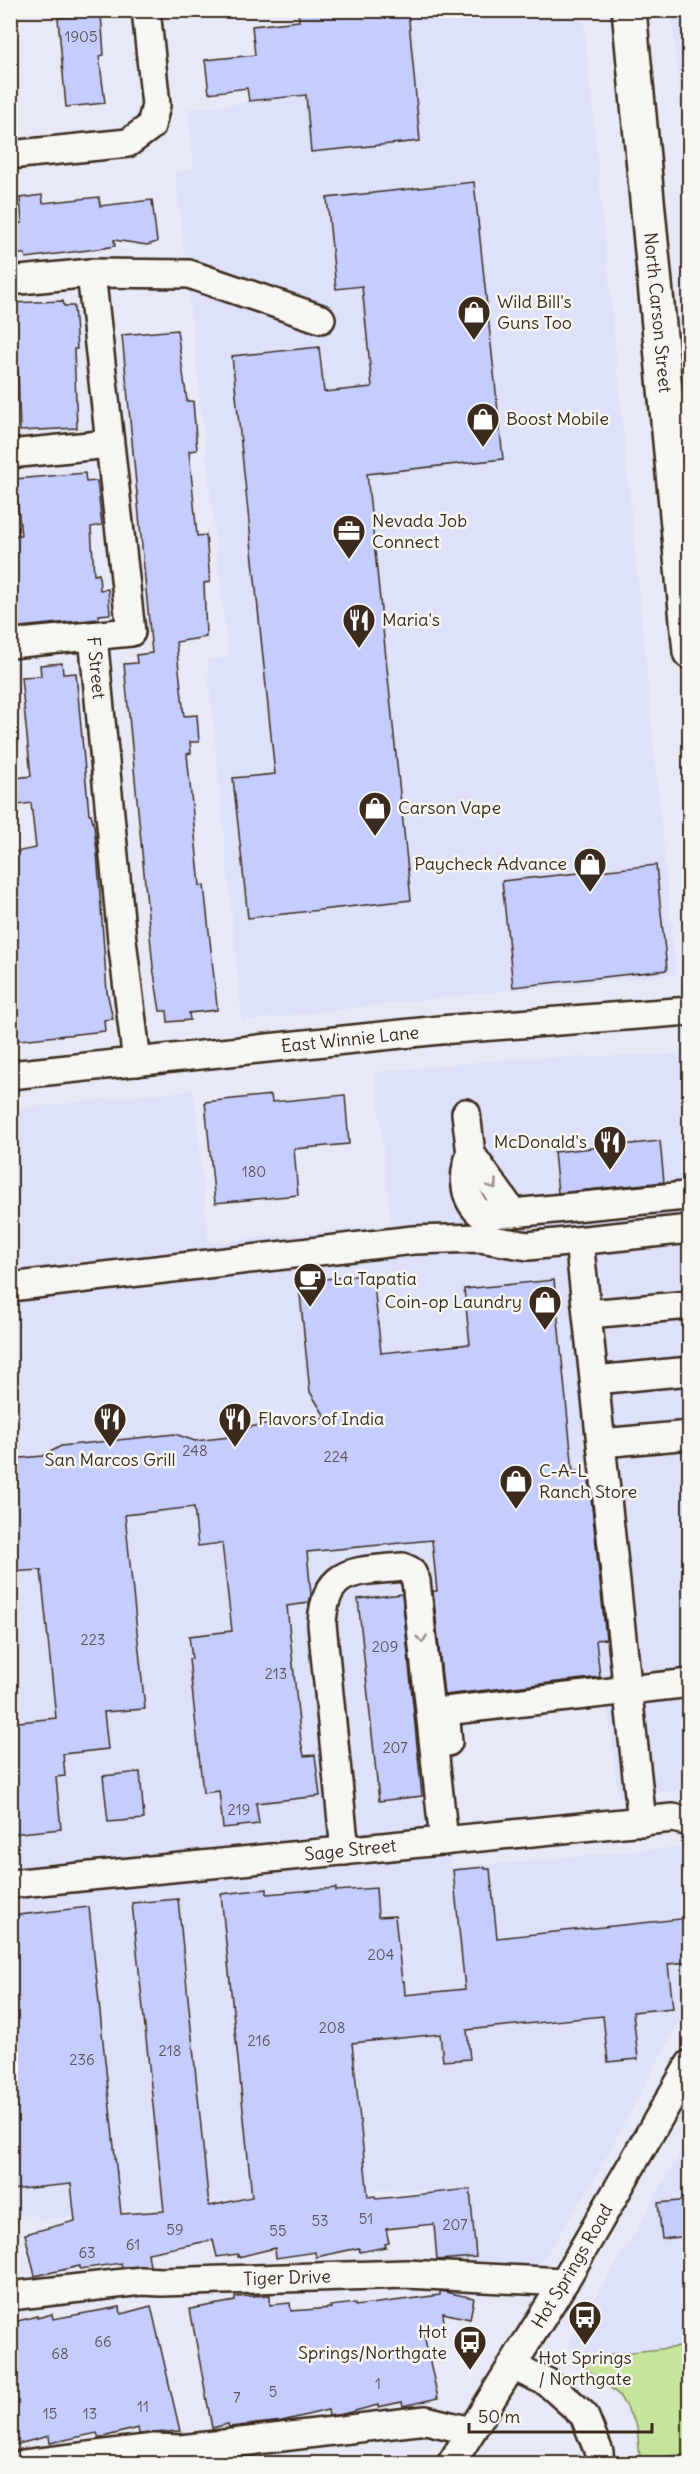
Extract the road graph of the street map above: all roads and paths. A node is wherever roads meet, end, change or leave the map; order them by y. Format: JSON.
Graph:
{"nodes":[{"id":1,"x":146,"y":10,"type":"edge"},
{"id":2,"x":629,"y":10,"type":"edge"},
{"id":3,"x":10,"y":155,"type":"edge"},
{"id":4,"x":91,"y":273,"type":"junction"},
{"id":5,"x":10,"y":280,"type":"edge"},
{"id":6,"x":321,"y":319,"type":"dead end"},
{"id":7,"x":109,"y":444,"type":"junction"},
{"id":8,"x":10,"y":454,"type":"edge"},
{"id":9,"x":687,"y":610,"type":"edge"},
{"id":10,"x":93,"y":636,"type":"junction"},
{"id":11,"x":10,"y":644,"type":"edge"},
{"id":12,"x":690,"y":652,"type":"edge"},
{"id":13,"x":690,"y":1011,"type":"edge"},
{"id":14,"x":137,"y":1062,"type":"junction"},
{"id":15,"x":10,"y":1076,"type":"edge"},
{"id":16,"x":466,"y":1113,"type":"dead end"},
{"id":17,"x":685,"y":1196,"type":"dead end"},
{"id":18,"x":690,"y":1229,"type":"edge"},
{"id":19,"x":579,"y":1241,"type":"junction"},
{"id":20,"x":10,"y":1287,"type":"edge"},
{"id":21,"x":690,"y":1305,"type":"edge"},
{"id":22,"x":588,"y":1314,"type":"junction"},
{"id":23,"x":690,"y":1371,"type":"edge"},
{"id":24,"x":595,"y":1380,"type":"junction"},
{"id":25,"x":690,"y":1434,"type":"edge"},
{"id":26,"x":602,"y":1443,"type":"junction"},
{"id":27,"x":690,"y":1683,"type":"edge"},
{"id":28,"x":628,"y":1692,"type":"junction"},
{"id":29,"x":642,"y":1822,"type":"junction"},
{"id":30,"x":690,"y":1822,"type":"edge"},
{"id":31,"x":452,"y":1840,"type":"junction"},
{"id":32,"x":345,"y":1851,"type":"junction"},
{"id":33,"x":10,"y":1884,"type":"edge"},
{"id":34,"x":690,"y":2064,"type":"edge"},
{"id":35,"x":564,"y":2282,"type":"junction"},
{"id":36,"x":10,"y":2296,"type":"edge"},
{"id":37,"x":512,"y":2366,"type":"junction"},
{"id":38,"x":471,"y":2431,"type":"junction"},
{"id":39,"x":24,"y":2463,"type":"edge"},
{"id":40,"x":451,"y":2463,"type":"edge"},
{"id":41,"x":600,"y":2463,"type":"edge"}],
"edges":[{"from":1,"to":3,"type":"street"},
{"from":2,"to":9,"type":"main road","name":"North Carson Street"},
{"from":4,"to":5,"type":"street"},
{"from":4,"to":6,"type":"street"},
{"from":4,"to":7,"type":"street","name":"F Street"},
{"from":7,"to":8,"type":"street"},
{"from":7,"to":10,"type":"street","name":"F Street"},
{"from":9,"to":12,"type":"main road","name":"North Carson Street"},
{"from":10,"to":11,"type":"street"},
{"from":10,"to":14,"type":"street","name":"F Street"},
{"from":13,"to":14,"type":"street","name":"East Winnie Lane"},
{"from":14,"to":15,"type":"street","name":"East Winnie Lane"},
{"from":16,"to":17,"type":"street","one_way":true},
{"from":18,"to":19,"type":"street"},
{"from":19,"to":20,"type":"street"},
{"from":19,"to":22,"type":"street"},
{"from":21,"to":22,"type":"street"},
{"from":22,"to":24,"type":"street"},
{"from":23,"to":24,"type":"street"},
{"from":24,"to":26,"type":"street"},
{"from":25,"to":26,"type":"street"},
{"from":26,"to":28,"type":"street"},
{"from":27,"to":28,"type":"street"},
{"from":28,"to":29,"type":"street"},
{"from":28,"to":31,"type":"street"},
{"from":29,"to":30,"type":"street","name":"Sage Street"},
{"from":29,"to":31,"type":"street","name":"Sage Street"},
{"from":31,"to":32,"type":"street","name":"Sage Street"},
{"from":32,"to":31,"type":"street","one_way":true},
{"from":32,"to":33,"type":"street","name":"Sage Street"},
{"from":34,"to":35,"type":"street","name":"Hot Springs Road"},
{"from":35,"to":36,"type":"street","name":"Tiger Drive"},
{"from":35,"to":37,"type":"street","name":"Hot Springs Road"},
{"from":37,"to":38,"type":"street","name":"Hot Springs Road"},
{"from":37,"to":41,"type":"street"},
{"from":38,"to":39,"type":"street"},
{"from":38,"to":40,"type":"street","name":"Hot Springs Road"}]}
